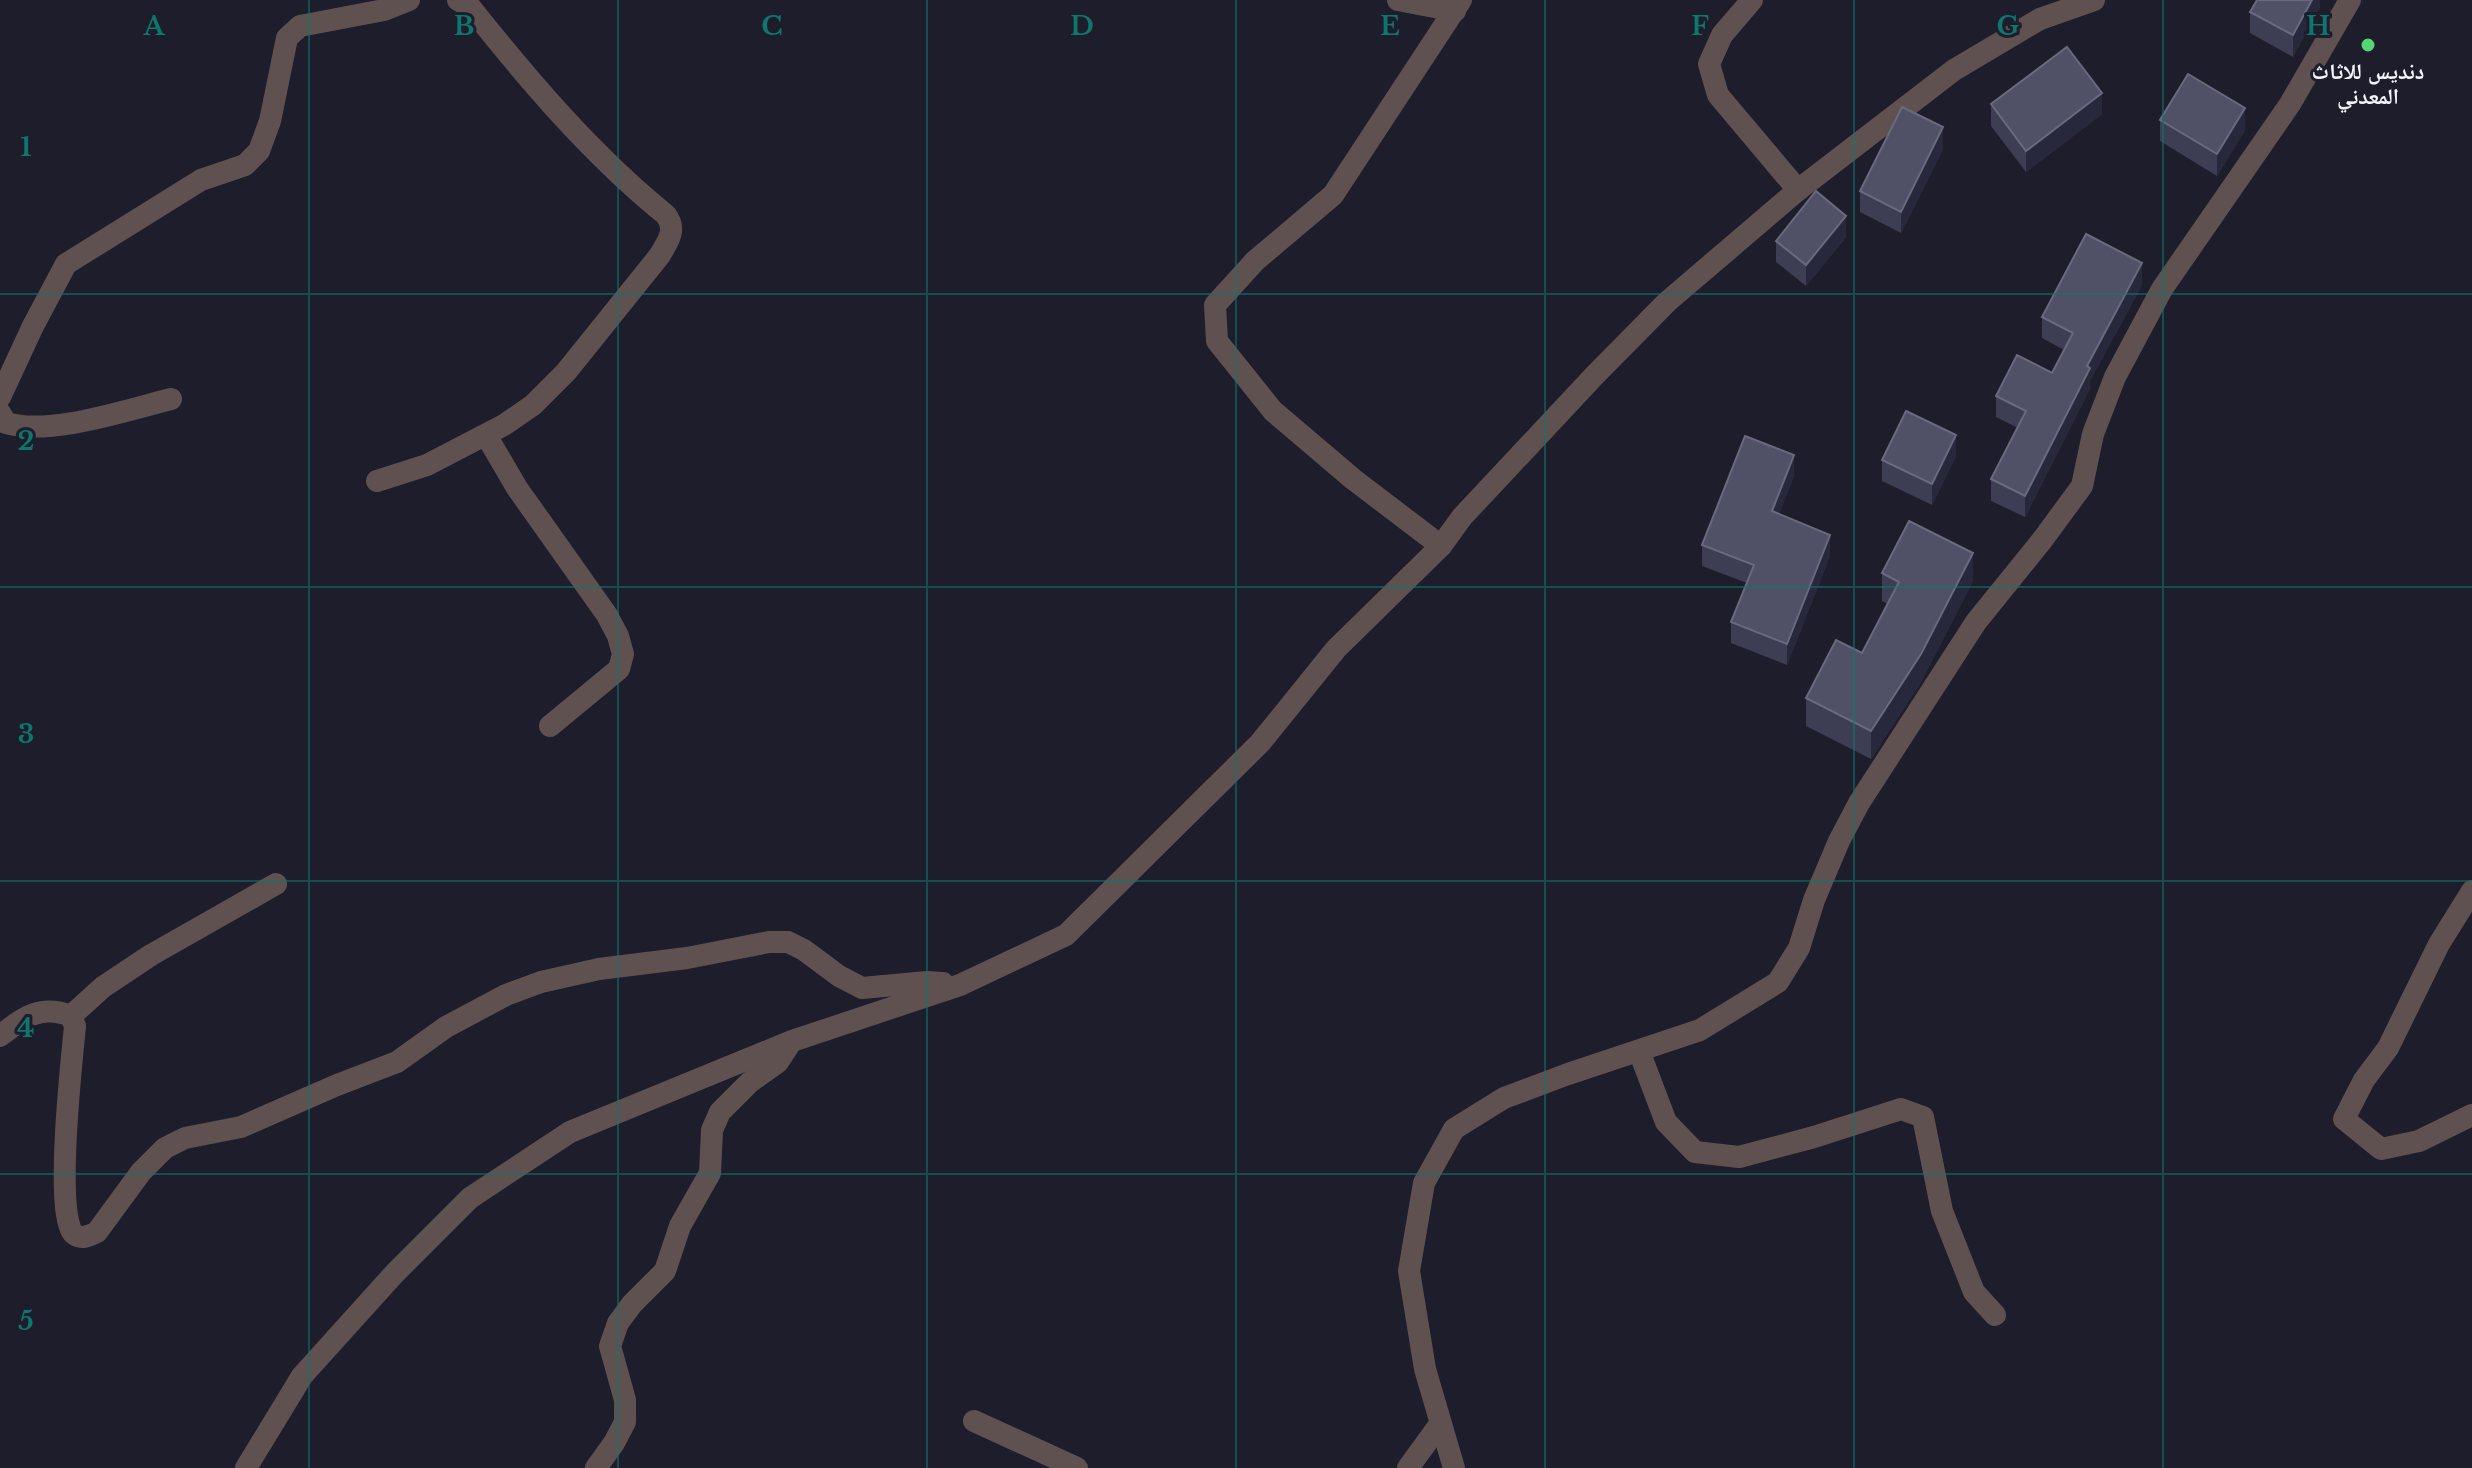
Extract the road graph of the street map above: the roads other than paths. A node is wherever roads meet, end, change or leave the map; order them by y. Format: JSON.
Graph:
{"nodes":[{"id":1,"x":409,"y":0,"type":"edge"},
{"id":2,"x":458,"y":0,"type":"edge"},
{"id":3,"x":1398,"y":0,"type":"edge"},
{"id":4,"x":1752,"y":0,"type":"edge"},
{"id":5,"x":2094,"y":0,"type":"edge"},
{"id":6,"x":2350,"y":0,"type":"edge"},
{"id":7,"x":1458,"y":5,"type":"edge"},
{"id":8,"x":1798,"y":190,"type":"junction"},
{"id":9,"x":0,"y":397,"type":"edge"},
{"id":10,"x":171,"y":399,"type":"dead end"},
{"id":11,"x":0,"y":413,"type":"edge"},
{"id":12,"x":486,"y":435,"type":"junction"},
{"id":13,"x":377,"y":481,"type":"dead end"},
{"id":14,"x":1441,"y":546,"type":"junction"},
{"id":15,"x":550,"y":726,"type":"dead end"},
{"id":16,"x":276,"y":884,"type":"dead end"},
{"id":17,"x":2472,"y":891,"type":"edge"},
{"id":18,"x":960,"y":985,"type":"junction"},
{"id":19,"x":71,"y":1016,"type":"junction"},
{"id":20,"x":0,"y":1036,"type":"edge"},
{"id":21,"x":792,"y":1041,"type":"junction"},
{"id":22,"x":1639,"y":1051,"type":"junction"},
{"id":23,"x":2472,"y":1115,"type":"edge"},
{"id":24,"x":1995,"y":1315,"type":"dead end"},
{"id":25,"x":974,"y":1421,"type":"dead end"},
{"id":26,"x":1440,"y":1424,"type":"junction"},
{"id":27,"x":246,"y":1468,"type":"edge"},
{"id":28,"x":596,"y":1468,"type":"edge"},
{"id":29,"x":1077,"y":1468,"type":"edge"},
{"id":30,"x":1408,"y":1468,"type":"edge"},
{"id":31,"x":1454,"y":1468,"type":"edge"}],
"edges":[{"from":1,"to":9,"type":"street"},
{"from":2,"to":12,"type":"street"},
{"from":3,"to":7,"type":"street"},
{"from":4,"to":8,"type":"street"},
{"from":5,"to":8,"type":"street"},
{"from":6,"to":22,"type":"street"},
{"from":7,"to":14,"type":"street"},
{"from":8,"to":14,"type":"street"},
{"from":10,"to":11,"type":"street"},
{"from":12,"to":13,"type":"street"},
{"from":12,"to":15,"type":"street"},
{"from":14,"to":18,"type":"street"},
{"from":16,"to":19,"type":"street"},
{"from":17,"to":23,"type":"street"},
{"from":18,"to":19,"type":"street"},
{"from":18,"to":21,"type":"street"},
{"from":19,"to":20,"type":"street"},
{"from":21,"to":27,"type":"street"},
{"from":21,"to":28,"type":"street"},
{"from":22,"to":24,"type":"street"},
{"from":22,"to":26,"type":"street"},
{"from":25,"to":29,"type":"street"},
{"from":26,"to":30,"type":"street"},
{"from":26,"to":31,"type":"street"}]}
